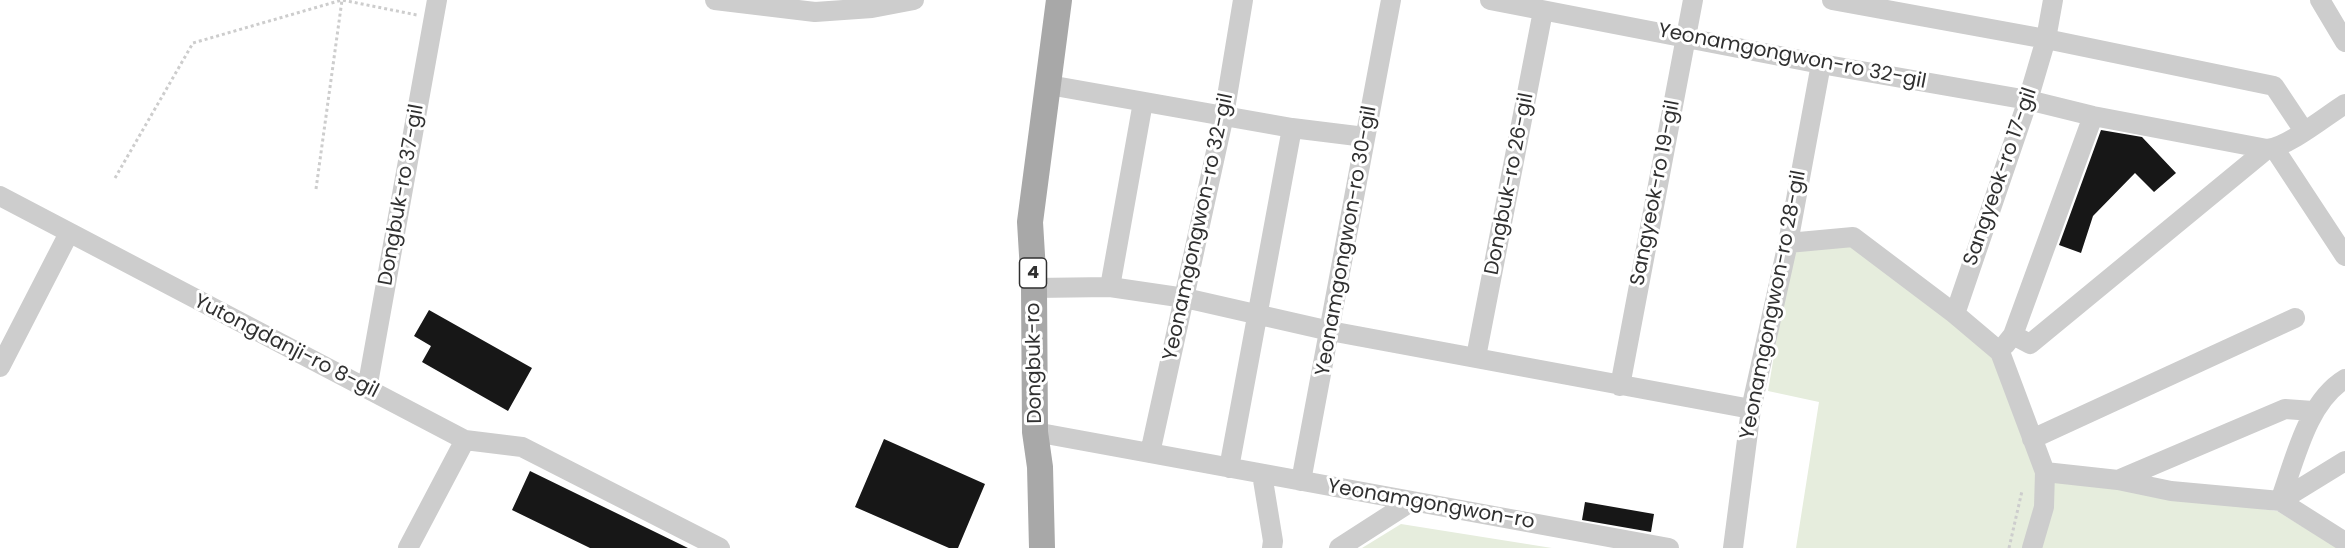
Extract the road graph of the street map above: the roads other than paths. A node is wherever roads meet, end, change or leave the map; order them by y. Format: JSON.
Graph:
{"nodes":[{"id":1,"x":715,"y":0,"type":"edge"},
{"id":2,"x":914,"y":0,"type":"edge"},
{"id":3,"x":1059,"y":0,"type":"edge"},
{"id":4,"x":1243,"y":0,"type":"edge"},
{"id":5,"x":1391,"y":0,"type":"edge"},
{"id":6,"x":1490,"y":0,"type":"edge"},
{"id":7,"x":1693,"y":0,"type":"edge"},
{"id":8,"x":1832,"y":0,"type":"edge"},
{"id":9,"x":2053,"y":0,"type":"edge"},
{"id":10,"x":2320,"y":0,"type":"edge"},
{"id":11,"x":872,"y":4,"type":"edge"},
{"id":12,"x":435,"y":9,"type":"edge"},
{"id":13,"x":1543,"y":11,"type":"junction"},
{"id":14,"x":1686,"y":37,"type":"junction"},
{"id":15,"x":2046,"y":39,"type":"junction"},
{"id":16,"x":2345,"y":42,"type":"edge"},
{"id":17,"x":1821,"y":64,"type":"junction"},
{"id":18,"x":1048,"y":85,"type":"junction"},
{"id":19,"x":2028,"y":100,"type":"junction"},
{"id":20,"x":1143,"y":102,"type":"junction"},
{"id":21,"x":2345,"y":104,"type":"edge"},
{"id":22,"x":1224,"y":115,"type":"junction"},
{"id":23,"x":2093,"y":116,"type":"junction"},
{"id":24,"x":1292,"y":128,"type":"junction"},
{"id":25,"x":2304,"y":131,"type":"junction"},
{"id":26,"x":1365,"y":137,"type":"junction"},
{"id":27,"x":2270,"y":148,"type":"junction"},
{"id":28,"x":0,"y":196,"type":"edge"},
{"id":29,"x":69,"y":233,"type":"junction"},
{"id":30,"x":1788,"y":243,"type":"junction"},
{"id":31,"x":2345,"y":256,"type":"edge"},
{"id":32,"x":1110,"y":287,"type":"junction"},
{"id":33,"x":1034,"y":288,"type":"junction"},
{"id":34,"x":1185,"y":298,"type":"junction"},
{"id":35,"x":1257,"y":314,"type":"junction"},
{"id":36,"x":1955,"y":314,"type":"junction"},
{"id":37,"x":2295,"y":318,"type":"dead end"},
{"id":38,"x":1330,"y":332,"type":"junction"},
{"id":39,"x":2013,"y":335,"type":"junction"},
{"id":40,"x":2000,"y":352,"type":"junction"},
{"id":41,"x":1476,"y":357,"type":"junction"},
{"id":42,"x":0,"y":367,"type":"edge"},
{"id":43,"x":2345,"y":379,"type":"edge"},
{"id":44,"x":1620,"y":386,"type":"junction"},
{"id":45,"x":367,"y":389,"type":"junction"},
{"id":46,"x":1752,"y":409,"type":"junction"},
{"id":47,"x":2313,"y":411,"type":"junction"},
{"id":48,"x":1035,"y":432,"type":"junction"},
{"id":49,"x":2032,"y":439,"type":"junction"},
{"id":50,"x":465,"y":440,"type":"junction"},
{"id":51,"x":1150,"y":453,"type":"junction"},
{"id":52,"x":2345,"y":461,"type":"edge"},
{"id":53,"x":1229,"y":468,"type":"junction"},
{"id":54,"x":2046,"y":472,"type":"junction"},
{"id":55,"x":1262,"y":474,"type":"junction"},
{"id":56,"x":2118,"y":480,"type":"junction"},
{"id":57,"x":1301,"y":481,"type":"junction"},
{"id":58,"x":1412,"y":501,"type":"junction"},
{"id":59,"x":2280,"y":501,"type":"junction"},
{"id":60,"x":1568,"y":530,"type":"junction"},
{"id":61,"x":2345,"y":542,"type":"edge"},
{"id":62,"x":1646,"y":546,"type":"edge"},
{"id":63,"x":408,"y":548,"type":"edge"},
{"id":64,"x":720,"y":548,"type":"edge"},
{"id":65,"x":1042,"y":548,"type":"edge"},
{"id":66,"x":1272,"y":548,"type":"edge"},
{"id":67,"x":1339,"y":548,"type":"edge"},
{"id":68,"x":1581,"y":548,"type":"edge"},
{"id":69,"x":1669,"y":548,"type":"edge"},
{"id":70,"x":1733,"y":548,"type":"edge"},
{"id":71,"x":2032,"y":548,"type":"edge"}],
"edges":[{"from":1,"to":11,"type":"street"},
{"from":2,"to":11,"type":"street"},
{"from":3,"to":18,"type":"main road","name":"Dongbuk-ro","number":"4"},
{"from":4,"to":22,"type":"street","name":"Yeonamgongwon-ro 32-gil"},
{"from":5,"to":26,"type":"street","name":"Yeonamgongwon-ro 30-gil"},
{"from":6,"to":13,"type":"street","name":"Yeonamgongwon-ro 32-gil"},
{"from":7,"to":14,"type":"street","name":"Sangyeok-ro 19-gil"},
{"from":8,"to":15,"type":"street"},
{"from":9,"to":15,"type":"street","name":"Sangyeok-ro 17-gil"},
{"from":10,"to":16,"type":"street"},
{"from":12,"to":45,"type":"street","name":"Dongbuk-ro 37-gil"},
{"from":13,"to":14,"type":"street","name":"Yeonamgongwon-ro 32-gil"},
{"from":13,"to":41,"type":"street","name":"Dongbuk-ro 26-gil"},
{"from":14,"to":17,"type":"street","name":"Yeonamgongwon-ro 32-gil"},
{"from":14,"to":44,"type":"street","name":"Sangyeok-ro 19-gil"},
{"from":15,"to":19,"type":"street","name":"Sangyeok-ro 17-gil"},
{"from":15,"to":25,"type":"street"},
{"from":17,"to":19,"type":"street","name":"Yeonamgongwon-ro 32-gil"},
{"from":17,"to":30,"type":"street","name":"Yeonamgongwon-ro 28-gil"},
{"from":18,"to":20,"type":"street"},
{"from":18,"to":33,"type":"main road","name":"Dongbuk-ro","number":"4"},
{"from":19,"to":23,"type":"street","name":"Yeonamgongwon-ro 32-gil"},
{"from":19,"to":36,"type":"street","name":"Sangyeok-ro 17-gil"},
{"from":20,"to":22,"type":"street"},
{"from":20,"to":32,"type":"street"},
{"from":21,"to":25,"type":"street"},
{"from":22,"to":24,"type":"street"},
{"from":22,"to":34,"type":"street","name":"Yeonamgongwon-ro 32-gil"},
{"from":23,"to":27,"type":"street","name":"Yeonamgongwon-ro 32-gil"},
{"from":23,"to":39,"type":"street"},
{"from":24,"to":26,"type":"street"},
{"from":24,"to":35,"type":"street"},
{"from":25,"to":27,"type":"street"},
{"from":26,"to":38,"type":"street","name":"Yeonamgongwon-ro 30-gil"},
{"from":27,"to":31,"type":"street"},
{"from":27,"to":39,"type":"street"},
{"from":28,"to":29,"type":"street","name":"Yutongdanji-ro 8-gil"},
{"from":29,"to":42,"type":"street"},
{"from":29,"to":45,"type":"street","name":"Yutongdanji-ro 8-gil"},
{"from":30,"to":36,"type":"street"},
{"from":30,"to":46,"type":"street","name":"Yeonamgongwon-ro 28-gil"},
{"from":32,"to":33,"type":"street"},
{"from":32,"to":34,"type":"street"},
{"from":33,"to":48,"type":"main road","name":"Dongbuk-ro","number":"4"},
{"from":34,"to":35,"type":"street"},
{"from":34,"to":51,"type":"street","name":"Yeonamgongwon-ro 32-gil"},
{"from":35,"to":38,"type":"street"},
{"from":35,"to":53,"type":"street"},
{"from":36,"to":40,"type":"street"},
{"from":37,"to":49,"type":"street"},
{"from":38,"to":41,"type":"street"},
{"from":38,"to":57,"type":"street","name":"Yeonamgongwon-ro 30-gil"},
{"from":39,"to":40,"type":"street"},
{"from":40,"to":49,"type":"street"},
{"from":41,"to":44,"type":"street"},
{"from":43,"to":47,"type":"street"},
{"from":44,"to":46,"type":"street"},
{"from":45,"to":50,"type":"street","name":"Yutongdanji-ro 8-gil"},
{"from":46,"to":70,"type":"street","name":"Yeonamgongwon-ro 28-gil"},
{"from":47,"to":56,"type":"street"},
{"from":47,"to":59,"type":"street"},
{"from":48,"to":51,"type":"street","name":"Yeonamgongwon-ro"},
{"from":48,"to":65,"type":"main road","name":"Dongbuk-ro","number":"4"},
{"from":49,"to":54,"type":"street"},
{"from":50,"to":63,"type":"street"},
{"from":50,"to":64,"type":"street"},
{"from":51,"to":53,"type":"street","name":"Yeonamgongwon-ro"},
{"from":52,"to":59,"type":"street"},
{"from":53,"to":55,"type":"street","name":"Yeonamgongwon-ro"},
{"from":54,"to":56,"type":"street"},
{"from":54,"to":71,"type":"street"},
{"from":55,"to":57,"type":"street","name":"Yeonamgongwon-ro"},
{"from":55,"to":66,"type":"street"},
{"from":56,"to":59,"type":"street"},
{"from":57,"to":58,"type":"street","name":"Yeonamgongwon-ro"},
{"from":58,"to":60,"type":"street","name":"Yeonamgongwon-ro"},
{"from":58,"to":67,"type":"street"},
{"from":59,"to":61,"type":"street"},
{"from":60,"to":62,"type":"street","name":"Yeonamgongwon-ro"},
{"from":60,"to":68,"type":"street"},
{"from":62,"to":69,"type":"street"}]}
